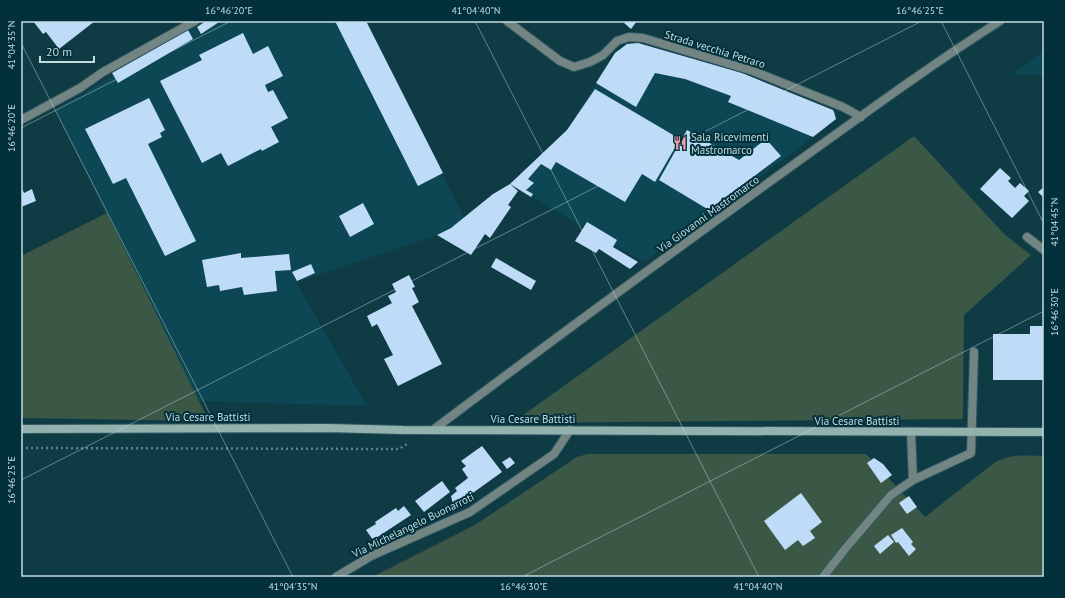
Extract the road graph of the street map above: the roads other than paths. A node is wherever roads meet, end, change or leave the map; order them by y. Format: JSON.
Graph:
{"nodes":[{"id":1,"x":195,"y":21,"type":"edge"},
{"id":2,"x":507,"y":21,"type":"edge"},
{"id":3,"x":1000,"y":21,"type":"edge"},
{"id":4,"x":861,"y":117,"type":"junction"},
{"id":5,"x":21,"y":120,"type":"edge"},
{"id":6,"x":1027,"y":237,"type":"dead end"},
{"id":7,"x":1044,"y":250,"type":"edge"},
{"id":8,"x":974,"y":352,"type":"dead end"},
{"id":9,"x":21,"y":429,"type":"edge"},
{"id":10,"x":433,"y":430,"type":"junction"},
{"id":11,"x":570,"y":430,"type":"junction"},
{"id":12,"x":911,"y":432,"type":"junction"},
{"id":13,"x":972,"y":432,"type":"junction"},
{"id":14,"x":1044,"y":432,"type":"edge"},
{"id":15,"x":913,"y":480,"type":"junction"},
{"id":16,"x":336,"y":577,"type":"edge"},
{"id":17,"x":823,"y":577,"type":"edge"}],
"edges":[{"from":1,"to":5,"type":"street"},
{"from":2,"to":4,"type":"street","name":"Strada vecchia Petraro"},
{"from":3,"to":4,"type":"street","name":"Via Giovanni Mastromarco"},
{"from":4,"to":10,"type":"street","name":"Via Giovanni Mastromarco"},
{"from":6,"to":7,"type":"street"},
{"from":8,"to":13,"type":"street"},
{"from":9,"to":10,"type":"street","name":"Via Cesare Battisti"},
{"from":10,"to":11,"type":"street","name":"Via Cesare Battisti"},
{"from":11,"to":12,"type":"street","name":"Via Cesare Battisti"},
{"from":11,"to":16,"type":"street","name":"Via Michelangelo Buonarroti"},
{"from":12,"to":13,"type":"street","name":"Via Cesare Battisti"},
{"from":12,"to":15,"type":"street"},
{"from":13,"to":14,"type":"street","name":"Via Cesare Battisti"},
{"from":13,"to":15,"type":"street"},
{"from":15,"to":17,"type":"street"}]}
